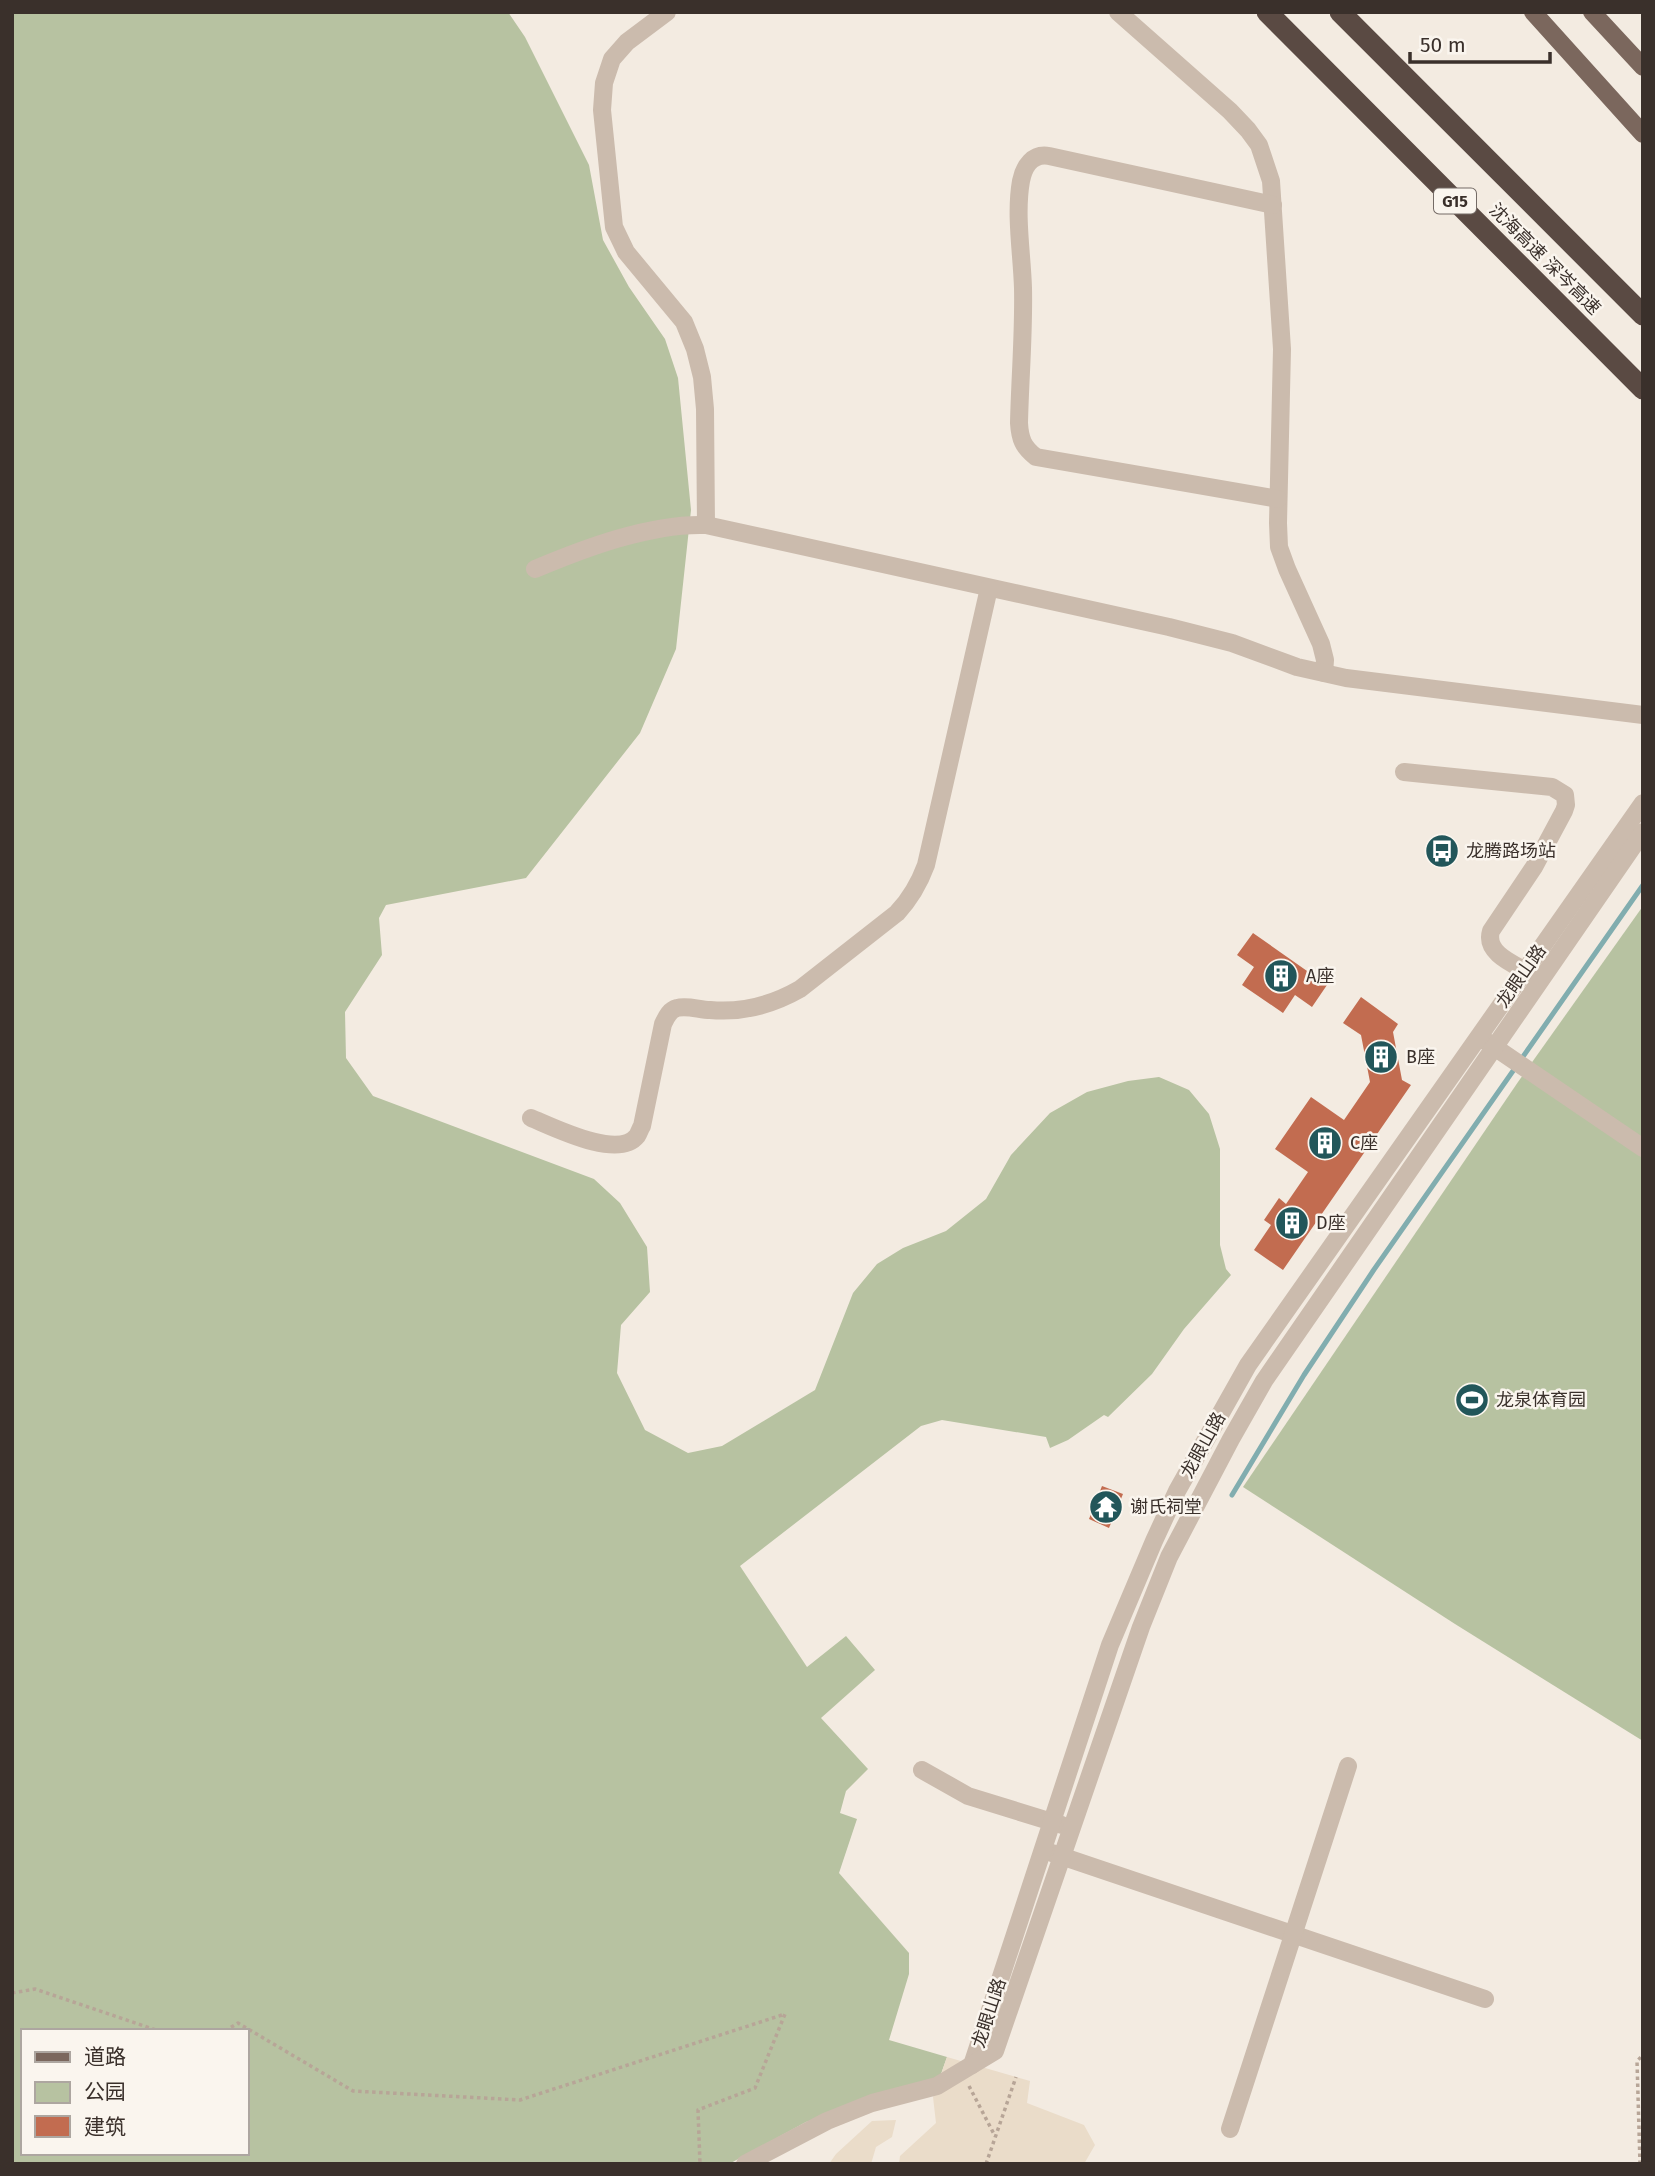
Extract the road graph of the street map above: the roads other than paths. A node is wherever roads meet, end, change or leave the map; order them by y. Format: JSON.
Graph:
{"nodes":[{"id":1,"x":667,"y":12,"type":"edge"},
{"id":2,"x":1118,"y":12,"type":"edge"},
{"id":3,"x":1268,"y":12,"type":"edge"},
{"id":4,"x":1340,"y":12,"type":"edge"},
{"id":5,"x":1533,"y":12,"type":"edge"},
{"id":6,"x":1592,"y":12,"type":"edge"},
{"id":7,"x":1643,"y":67,"type":"edge"},
{"id":8,"x":1643,"y":134,"type":"edge"},
{"id":9,"x":1273,"y":205,"type":"junction"},
{"id":10,"x":1643,"y":315,"type":"edge"},
{"id":11,"x":1643,"y":389,"type":"edge"},
{"id":12,"x":1279,"y":499,"type":"junction"},
{"id":13,"x":706,"y":526,"type":"junction"},
{"id":14,"x":535,"y":569,"type":"dead end"},
{"id":15,"x":989,"y":588,"type":"junction"},
{"id":16,"x":1324,"y":673,"type":"junction"},
{"id":17,"x":1643,"y":715,"type":"edge"},
{"id":18,"x":1404,"y":772,"type":"dead end"},
{"id":19,"x":1643,"y":803,"type":"edge"},
{"id":20,"x":1643,"y":832,"type":"edge"},
{"id":21,"x":1532,"y":975,"type":"junction"},
{"id":22,"x":1486,"y":1041,"type":"junction"},
{"id":23,"x":531,"y":1118,"type":"dead end"},
{"id":24,"x":1643,"y":1148,"type":"edge"},
{"id":25,"x":1348,"y":1766,"type":"dead end"},
{"id":26,"x":922,"y":1770,"type":"dead end"},
{"id":27,"x":1052,"y":1821,"type":"junction"},
{"id":28,"x":1071,"y":1827,"type":"junction"},
{"id":29,"x":1042,"y":1849,"type":"junction"},
{"id":30,"x":1061,"y":1855,"type":"junction"},
{"id":31,"x":1294,"y":1934,"type":"junction"},
{"id":32,"x":1485,"y":1999,"type":"dead end"},
{"id":33,"x":967,"y":2068,"type":"junction"},
{"id":34,"x":1230,"y":2129,"type":"dead end"},
{"id":35,"x":745,"y":2164,"type":"edge"}],
"edges":[{"from":1,"to":13,"type":"street"},
{"from":2,"to":9,"type":"street"},
{"from":3,"to":11,"type":"highway","name":"沈海高速 深岑高速","number":"G15"},
{"from":4,"to":10,"type":"highway","name":"沈海高速 深岑高速"},
{"from":5,"to":8,"type":"main road"},
{"from":6,"to":7,"type":"main road"},
{"from":9,"to":12,"type":"street"},
{"from":9,"to":12,"type":"street"},
{"from":12,"to":16,"type":"street"},
{"from":13,"to":14,"type":"street"},
{"from":13,"to":15,"type":"street"},
{"from":15,"to":16,"type":"street"},
{"from":15,"to":23,"type":"street"},
{"from":16,"to":17,"type":"street"},
{"from":18,"to":21,"type":"street"},
{"from":19,"to":21,"type":"street","name":"龙眼山路"},
{"from":20,"to":21,"type":"street","name":"龙眼山路"},
{"from":21,"to":22,"type":"street","name":"龙眼山路"},
{"from":22,"to":24,"type":"street"},
{"from":22,"to":27,"type":"street","name":"龙眼山路"},
{"from":22,"to":28,"type":"street","name":"龙眼山路"},
{"from":25,"to":31,"type":"street"},
{"from":26,"to":27,"type":"street"},
{"from":27,"to":28,"type":"street"},
{"from":27,"to":29,"type":"street","name":"龙眼山路"},
{"from":28,"to":30,"type":"street","name":"龙眼山路"},
{"from":29,"to":30,"type":"street"},
{"from":29,"to":33,"type":"street","name":"龙眼山路"},
{"from":30,"to":31,"type":"street"},
{"from":30,"to":33,"type":"street","name":"龙眼山路"},
{"from":31,"to":32,"type":"street"},
{"from":31,"to":34,"type":"street"},
{"from":33,"to":35,"type":"street"}]}
